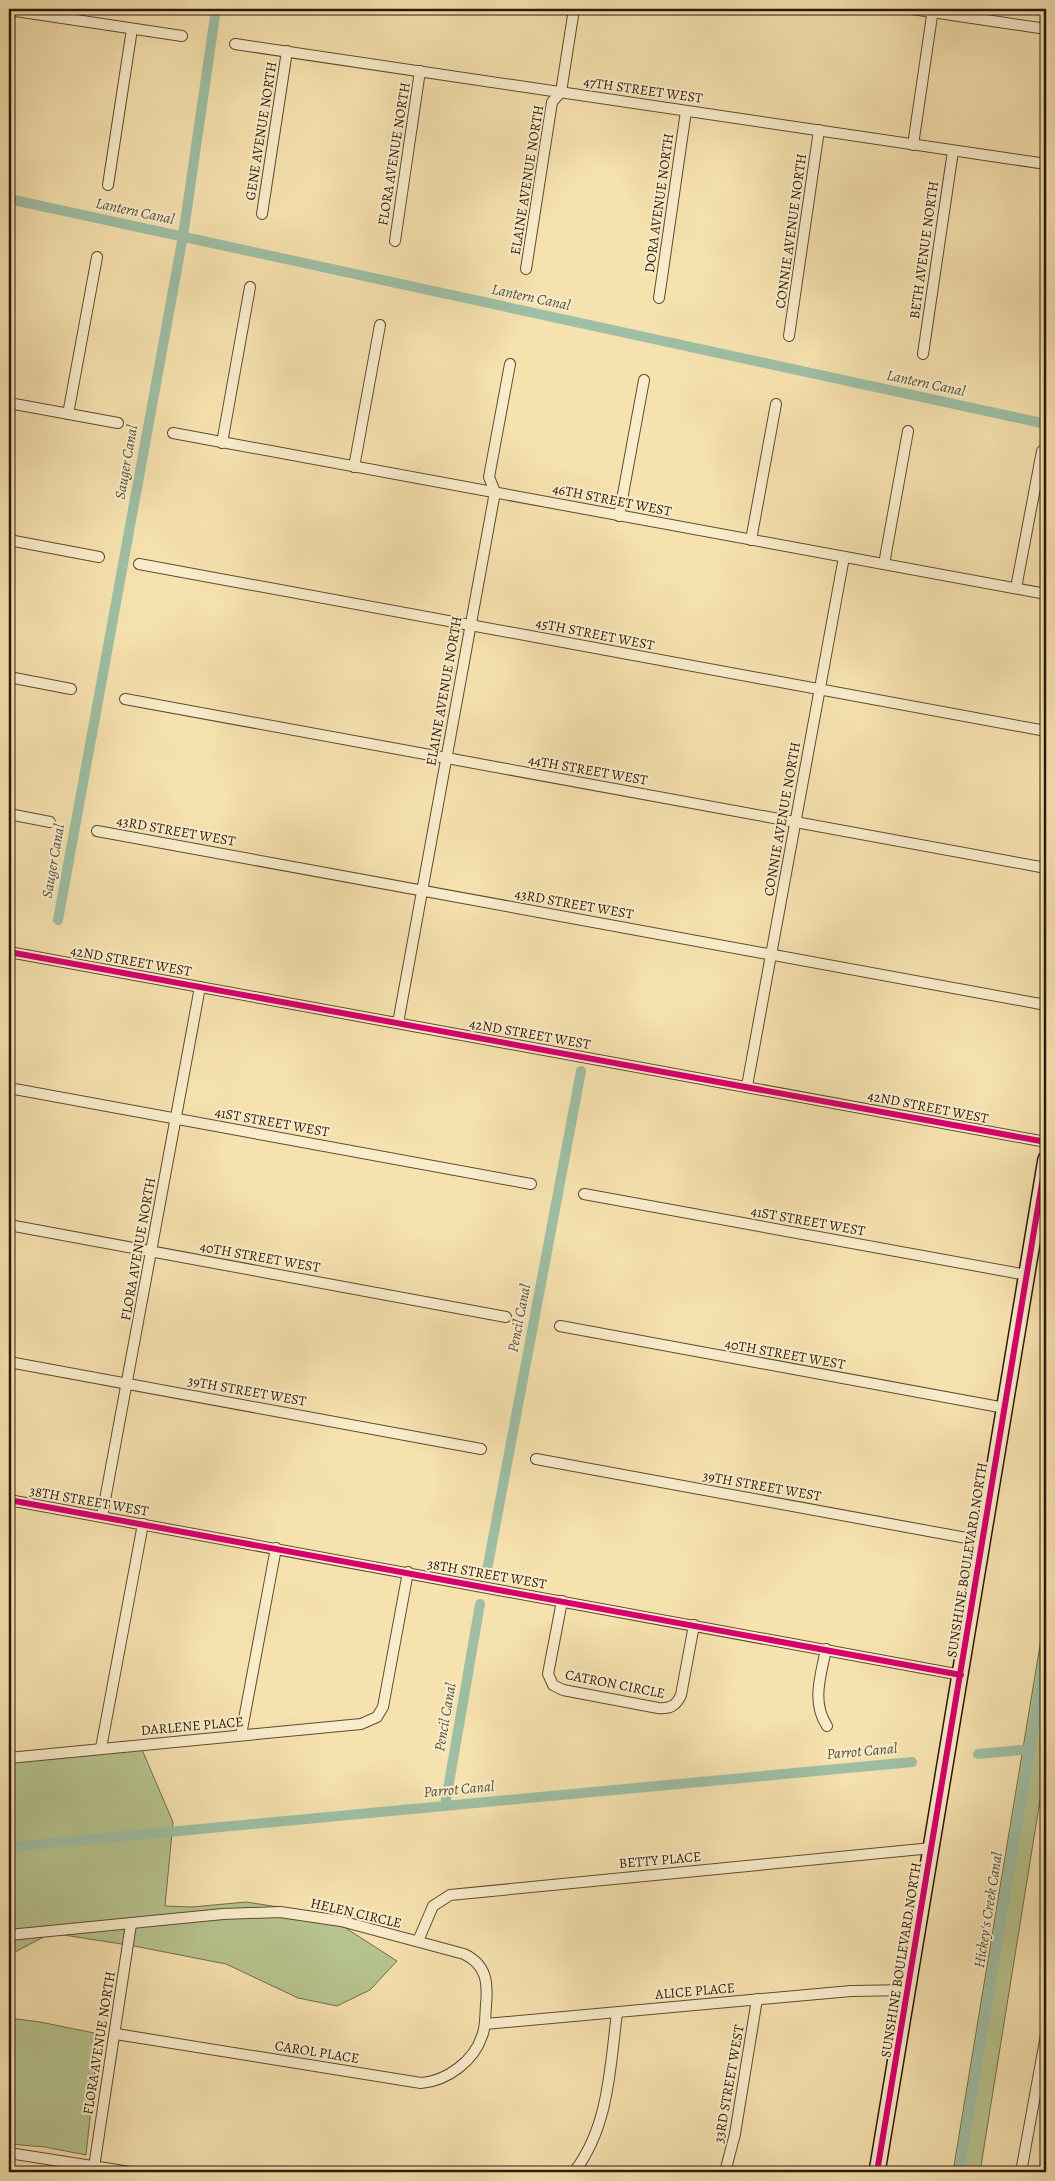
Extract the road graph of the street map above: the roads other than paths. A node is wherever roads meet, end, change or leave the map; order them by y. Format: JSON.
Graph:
{"nodes":[{"id":1,"x":574,"y":9,"type":"edge"},
{"id":2,"x":912,"y":9,"type":"edge"},
{"id":3,"x":9,"y":10,"type":"edge"},
{"id":4,"x":932,"y":10,"type":"edge"},
{"id":5,"x":132,"y":28,"type":"junction"},
{"id":6,"x":1046,"y":29,"type":"edge"},
{"id":7,"x":182,"y":36,"type":"dead end"},
{"id":8,"x":235,"y":44,"type":"dead end"},
{"id":9,"x":287,"y":52,"type":"junction"},
{"id":10,"x":420,"y":71,"type":"junction"},
{"id":11,"x":561,"y":92,"type":"junction"},
{"id":12,"x":686,"y":111,"type":"junction"},
{"id":13,"x":820,"y":130,"type":"junction"},
{"id":14,"x":913,"y":145,"type":"junction"},
{"id":15,"x":953,"y":151,"type":"junction"},
{"id":16,"x":1046,"y":164,"type":"edge"},
{"id":17,"x":108,"y":185,"type":"dead end"},
{"id":18,"x":262,"y":214,"type":"dead end"},
{"id":19,"x":395,"y":241,"type":"dead end"},
{"id":20,"x":97,"y":257,"type":"dead end"},
{"id":21,"x":526,"y":269,"type":"dead end"},
{"id":22,"x":250,"y":287,"type":"dead end"},
{"id":23,"x":659,"y":298,"type":"dead end"},
{"id":24,"x":380,"y":325,"type":"dead end"},
{"id":25,"x":789,"y":336,"type":"dead end"},
{"id":26,"x":923,"y":354,"type":"dead end"},
{"id":27,"x":510,"y":364,"type":"dead end"},
{"id":28,"x":644,"y":380,"type":"dead end"},
{"id":29,"x":9,"y":403,"type":"edge"},
{"id":30,"x":776,"y":404,"type":"dead end"},
{"id":31,"x":68,"y":414,"type":"junction"},
{"id":32,"x":118,"y":423,"type":"dead end"},
{"id":33,"x":908,"y":431,"type":"dead end"},
{"id":34,"x":173,"y":434,"type":"dead end"},
{"id":35,"x":222,"y":443,"type":"junction"},
{"id":36,"x":1042,"y":451,"type":"dead end"},
{"id":37,"x":354,"y":467,"type":"junction"},
{"id":38,"x":494,"y":492,"type":"junction"},
{"id":39,"x":619,"y":516,"type":"junction"},
{"id":40,"x":9,"y":540,"type":"edge"},
{"id":41,"x":751,"y":540,"type":"junction"},
{"id":42,"x":99,"y":557,"type":"dead end"},
{"id":43,"x":844,"y":557,"type":"junction"},
{"id":44,"x":139,"y":564,"type":"dead end"},
{"id":45,"x":884,"y":564,"type":"junction"},
{"id":46,"x":1016,"y":588,"type":"junction"},
{"id":47,"x":1046,"y":594,"type":"edge"},
{"id":48,"x":470,"y":624,"type":"junction"},
{"id":49,"x":9,"y":677,"type":"edge"},
{"id":50,"x":71,"y":689,"type":"dead end"},
{"id":51,"x":820,"y":689,"type":"junction"},
{"id":52,"x":125,"y":699,"type":"dead end"},
{"id":53,"x":1046,"y":731,"type":"edge"},
{"id":54,"x":446,"y":758,"type":"junction"},
{"id":55,"x":9,"y":814,"type":"edge"},
{"id":56,"x":50,"y":822,"type":"dead end"},
{"id":57,"x":795,"y":822,"type":"junction"},
{"id":58,"x":97,"y":831,"type":"dead end"},
{"id":59,"x":1046,"y":868,"type":"edge"},
{"id":60,"x":421,"y":890,"type":"junction"},
{"id":61,"x":9,"y":952,"type":"edge"},
{"id":62,"x":771,"y":954,"type":"junction"},
{"id":63,"x":200,"y":987,"type":"junction"},
{"id":64,"x":1046,"y":1005,"type":"edge"},
{"id":65,"x":398,"y":1023,"type":"junction"},
{"id":66,"x":747,"y":1086,"type":"junction"},
{"id":67,"x":9,"y":1088,"type":"edge"},
{"id":68,"x":176,"y":1118,"type":"junction"},
{"id":69,"x":1046,"y":1142,"type":"edge"},
{"id":70,"x":1046,"y":1159,"type":"edge"},
{"id":71,"x":531,"y":1184,"type":"dead end"},
{"id":72,"x":584,"y":1194,"type":"dead end"},
{"id":73,"x":9,"y":1225,"type":"edge"},
{"id":74,"x":151,"y":1251,"type":"junction"},
{"id":75,"x":1027,"y":1275,"type":"junction"},
{"id":76,"x":506,"y":1317,"type":"dead end"},
{"id":77,"x":560,"y":1326,"type":"dead end"},
{"id":78,"x":9,"y":1362,"type":"edge"},
{"id":79,"x":127,"y":1383,"type":"junction"},
{"id":80,"x":1005,"y":1408,"type":"junction"},
{"id":81,"x":481,"y":1449,"type":"dead end"},
{"id":82,"x":536,"y":1459,"type":"dead end"},
{"id":83,"x":9,"y":1503,"type":"edge"},
{"id":84,"x":102,"y":1516,"type":"junction"},
{"id":85,"x":142,"y":1524,"type":"junction"},
{"id":86,"x":983,"y":1541,"type":"junction"},
{"id":87,"x":276,"y":1548,"type":"junction"},
{"id":88,"x":408,"y":1572,"type":"junction"},
{"id":89,"x":562,"y":1601,"type":"junction"},
{"id":90,"x":694,"y":1625,"type":"junction"},
{"id":91,"x":826,"y":1649,"type":"junction"},
{"id":92,"x":961,"y":1675,"type":"junction"},
{"id":93,"x":826,"y":1726,"type":"dead end"},
{"id":94,"x":241,"y":1735,"type":"junction"},
{"id":95,"x":101,"y":1748,"type":"junction"},
{"id":96,"x":9,"y":1758,"type":"edge"},
{"id":97,"x":932,"y":1848,"type":"junction"},
{"id":98,"x":131,"y":1924,"type":"junction"},
{"id":99,"x":9,"y":1935,"type":"edge"},
{"id":100,"x":418,"y":1941,"type":"junction"},
{"id":101,"x":909,"y":1990,"type":"junction"},
{"id":102,"x":757,"y":1999,"type":"junction"},
{"id":103,"x":617,"y":2013,"type":"junction"},
{"id":104,"x":485,"y":2024,"type":"junction"},
{"id":105,"x":116,"y":2034,"type":"junction"},
{"id":106,"x":1046,"y":2042,"type":"edge"},
{"id":107,"x":9,"y":2153,"type":"edge"},
{"id":108,"x":87,"y":2168,"type":"edge"},
{"id":109,"x":130,"y":2172,"type":"edge"},
{"id":110,"x":574,"y":2172,"type":"edge"},
{"id":111,"x":725,"y":2172,"type":"edge"},
{"id":112,"x":877,"y":2172,"type":"edge"},
{"id":113,"x":1021,"y":2172,"type":"edge"}],
"edges":[{"from":1,"to":11,"type":"street","name":"ELAINE AVENUE NORTH"},
{"from":2,"to":4,"type":"street"},
{"from":3,"to":5,"type":"street"},
{"from":4,"to":6,"type":"street"},
{"from":4,"to":14,"type":"street"},
{"from":5,"to":7,"type":"street"},
{"from":5,"to":17,"type":"street"},
{"from":8,"to":9,"type":"street","name":"47TH STREET WEST"},
{"from":9,"to":10,"type":"street","name":"47TH STREET WEST"},
{"from":9,"to":18,"type":"street","name":"GENE AVENUE NORTH"},
{"from":10,"to":11,"type":"street","name":"47TH STREET WEST"},
{"from":10,"to":19,"type":"street","name":"FLORA AVENUE NORTH"},
{"from":11,"to":12,"type":"street","name":"47TH STREET WEST"},
{"from":11,"to":21,"type":"street","name":"ELAINE AVENUE NORTH"},
{"from":12,"to":13,"type":"street","name":"47TH STREET WEST"},
{"from":12,"to":23,"type":"street","name":"DORA AVENUE NORTH"},
{"from":13,"to":14,"type":"street","name":"47TH STREET WEST"},
{"from":13,"to":25,"type":"street","name":"CONNIE AVENUE NORTH"},
{"from":14,"to":15,"type":"street","name":"47TH STREET WEST"},
{"from":15,"to":16,"type":"street","name":"47TH STREET WEST"},
{"from":15,"to":26,"type":"street","name":"BETH AVENUE NORTH"},
{"from":20,"to":31,"type":"street"},
{"from":22,"to":35,"type":"street"},
{"from":24,"to":37,"type":"street"},
{"from":27,"to":38,"type":"street","name":"ELAINE AVENUE NORTH"},
{"from":28,"to":39,"type":"street"},
{"from":29,"to":31,"type":"street"},
{"from":30,"to":41,"type":"street"},
{"from":31,"to":32,"type":"street"},
{"from":33,"to":45,"type":"street"},
{"from":34,"to":35,"type":"street","name":"46TH STREET WEST"},
{"from":35,"to":37,"type":"street","name":"46TH STREET WEST"},
{"from":36,"to":46,"type":"street"},
{"from":37,"to":38,"type":"street","name":"46TH STREET WEST"},
{"from":38,"to":39,"type":"street","name":"46TH STREET WEST"},
{"from":38,"to":48,"type":"street","name":"ELAINE AVENUE NORTH"},
{"from":39,"to":41,"type":"street","name":"46TH STREET WEST"},
{"from":40,"to":42,"type":"street"},
{"from":41,"to":43,"type":"street","name":"46TH STREET WEST"},
{"from":43,"to":45,"type":"street","name":"46TH STREET WEST"},
{"from":43,"to":51,"type":"street","name":"CONNIE AVENUE NORTH"},
{"from":44,"to":48,"type":"street","name":"45TH STREET WEST"},
{"from":45,"to":46,"type":"street","name":"46TH STREET WEST"},
{"from":46,"to":47,"type":"street","name":"46TH STREET WEST"},
{"from":48,"to":51,"type":"street","name":"45TH STREET WEST"},
{"from":48,"to":54,"type":"street","name":"ELAINE AVENUE NORTH"},
{"from":49,"to":50,"type":"street"},
{"from":51,"to":53,"type":"street","name":"45TH STREET WEST"},
{"from":51,"to":57,"type":"street","name":"CONNIE AVENUE NORTH"},
{"from":52,"to":54,"type":"street","name":"44TH STREET WEST"},
{"from":54,"to":57,"type":"street","name":"44TH STREET WEST"},
{"from":54,"to":60,"type":"street","name":"ELAINE AVENUE NORTH"},
{"from":55,"to":56,"type":"street"},
{"from":57,"to":59,"type":"street","name":"44TH STREET WEST"},
{"from":57,"to":62,"type":"street","name":"CONNIE AVENUE NORTH"},
{"from":58,"to":60,"type":"street","name":"43RD STREET WEST"},
{"from":60,"to":62,"type":"street","name":"43RD STREET WEST"},
{"from":60,"to":65,"type":"street","name":"ELAINE AVENUE NORTH"},
{"from":61,"to":63,"type":"street","name":"42ND STREET WEST"},
{"from":62,"to":64,"type":"street","name":"43RD STREET WEST"},
{"from":62,"to":66,"type":"street","name":"CONNIE AVENUE NORTH"},
{"from":63,"to":65,"type":"street","name":"42ND STREET WEST"},
{"from":63,"to":68,"type":"street","name":"FLORA AVENUE NORTH"},
{"from":65,"to":66,"type":"street","name":"42ND STREET WEST"},
{"from":66,"to":69,"type":"street","name":"42ND STREET WEST"},
{"from":67,"to":68,"type":"street","name":"41ST STREET WEST"},
{"from":68,"to":71,"type":"street","name":"41ST STREET WEST"},
{"from":68,"to":74,"type":"street","name":"FLORA AVENUE NORTH"},
{"from":70,"to":75,"type":"street","name":"SUNSHINE BOULEVARD NORTH"},
{"from":72,"to":75,"type":"street","name":"41ST STREET WEST"},
{"from":73,"to":74,"type":"street","name":"40TH STREET WEST"},
{"from":74,"to":76,"type":"street","name":"40TH STREET WEST"},
{"from":74,"to":79,"type":"street","name":"FLORA AVENUE NORTH"},
{"from":75,"to":80,"type":"street","name":"SUNSHINE BOULEVARD NORTH"},
{"from":77,"to":80,"type":"street","name":"40TH STREET WEST"},
{"from":78,"to":79,"type":"street","name":"39TH STREET WEST"},
{"from":79,"to":81,"type":"street","name":"39TH STREET WEST"},
{"from":79,"to":84,"type":"street","name":"FLORA AVENUE NORTH"},
{"from":80,"to":86,"type":"street","name":"SUNSHINE BOULEVARD NORTH"},
{"from":82,"to":86,"type":"street","name":"39TH STREET WEST"},
{"from":83,"to":84,"type":"street","name":"38TH STREET WEST"},
{"from":84,"to":85,"type":"street","name":"38TH STREET WEST"},
{"from":85,"to":87,"type":"street","name":"38TH STREET WEST"},
{"from":85,"to":95,"type":"street"},
{"from":86,"to":92,"type":"street","name":"SUNSHINE BOULEVARD NORTH"},
{"from":87,"to":88,"type":"street","name":"38TH STREET WEST"},
{"from":87,"to":94,"type":"street"},
{"from":88,"to":89,"type":"street","name":"38TH STREET WEST"},
{"from":88,"to":94,"type":"street","name":"DARLENE PLACE"},
{"from":89,"to":90,"type":"street","name":"38TH STREET WEST"},
{"from":89,"to":90,"type":"street","name":"CATRON CIRCLE"},
{"from":90,"to":91,"type":"street","name":"38TH STREET WEST"},
{"from":91,"to":92,"type":"street","name":"38TH STREET WEST"},
{"from":91,"to":93,"type":"street"},
{"from":92,"to":97,"type":"street","name":"SUNSHINE BOULEVARD NORTH"},
{"from":94,"to":95,"type":"street","name":"DARLENE PLACE"},
{"from":95,"to":96,"type":"street","name":"DARLENE PLACE"},
{"from":97,"to":100,"type":"street","name":"BETTY PLACE"},
{"from":97,"to":101,"type":"street","name":"SUNSHINE BOULEVARD NORTH"},
{"from":98,"to":99,"type":"street","name":"HELEN CIRCLE"},
{"from":98,"to":100,"type":"street","name":"HELEN CIRCLE"},
{"from":98,"to":105,"type":"street","name":"FLORA AVENUE NORTH"},
{"from":100,"to":104,"type":"street","name":"HELEN CIRCLE"},
{"from":101,"to":102,"type":"street","name":"ALICE PLACE"},
{"from":101,"to":112,"type":"street","name":"SUNSHINE BOULEVARD NORTH"},
{"from":102,"to":103,"type":"street","name":"ALICE PLACE"},
{"from":102,"to":111,"type":"street","name":"33RD STREET WEST"},
{"from":103,"to":104,"type":"street","name":"ALICE PLACE"},
{"from":103,"to":110,"type":"street"},
{"from":104,"to":105,"type":"street","name":"CAROL PLACE"},
{"from":105,"to":108,"type":"street","name":"FLORA AVENUE NORTH"},
{"from":106,"to":113,"type":"street"},
{"from":107,"to":108,"type":"street"},
{"from":108,"to":109,"type":"street"}]}
